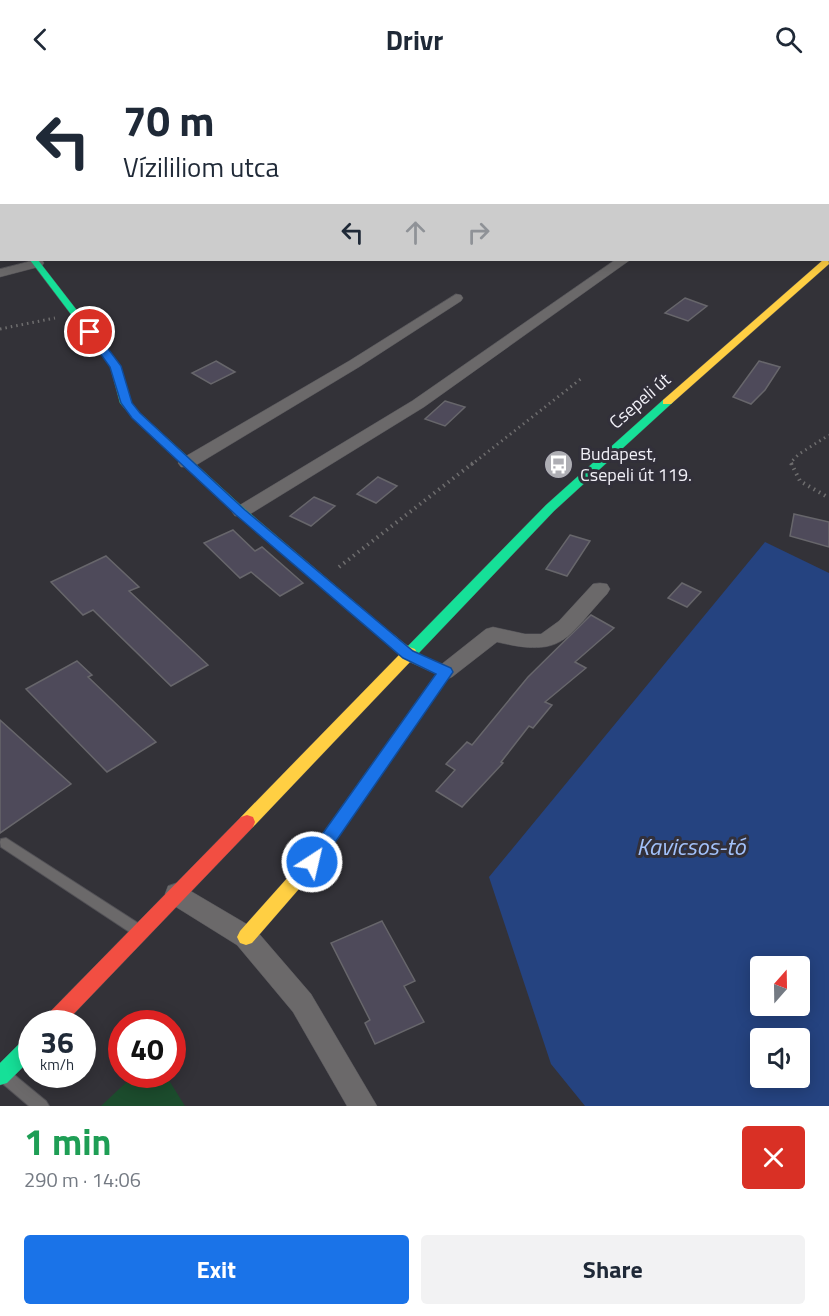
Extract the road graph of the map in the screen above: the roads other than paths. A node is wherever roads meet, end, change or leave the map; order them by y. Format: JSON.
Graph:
{"nodes":[{"id":1,"x":36,"y":261,"type":"edge"},
{"id":2,"x":621,"y":261,"type":"edge"},
{"id":3,"x":826,"y":261,"type":"edge"},
{"id":4,"x":0,"y":273,"type":"edge"},
{"id":5,"x":456,"y":298,"type":"dead end"},
{"id":6,"x":187,"y":463,"type":"junction"},
{"id":7,"x":241,"y":512,"type":"junction"},
{"id":8,"x":600,"y":590,"type":"dead end"},
{"id":9,"x":408,"y":655,"type":"junction"},
{"id":10,"x":445,"y":672,"type":"junction"},
{"id":11,"x":6,"y":843,"type":"dead end"},
{"id":12,"x":177,"y":894,"type":"junction"},
{"id":13,"x":140,"y":932,"type":"junction"},
{"id":14,"x":246,"y":937,"type":"junction"},
{"id":15,"x":65,"y":1010,"type":"edge"},
{"id":16,"x":18,"y":1058,"type":"edge"},
{"id":17,"x":1,"y":1075,"type":"edge"},
{"id":18,"x":41,"y":1106,"type":"edge"},
{"id":19,"x":363,"y":1106,"type":"edge"}],
"edges":[{"from":1,"to":4,"type":"street"},
{"from":1,"to":6,"type":"street"},
{"from":2,"to":7,"type":"street"},
{"from":3,"to":9,"type":"street","name":"Csepeli út"},
{"from":5,"to":6,"type":"street"},
{"from":6,"to":7,"type":"street"},
{"from":7,"to":9,"type":"street"},
{"from":8,"to":10,"type":"street"},
{"from":9,"to":10,"type":"street"},
{"from":9,"to":12,"type":"street","name":"Csepeli út"},
{"from":10,"to":14,"type":"street"},
{"from":11,"to":13,"type":"lane"},
{"from":12,"to":13,"type":"street","name":"Csepeli út"},
{"from":12,"to":14,"type":"street"},
{"from":13,"to":15,"type":"street","name":"Csepeli út"},
{"from":14,"to":19,"type":"street"},
{"from":16,"to":17,"type":"street"},
{"from":17,"to":18,"type":"lane"}]}
